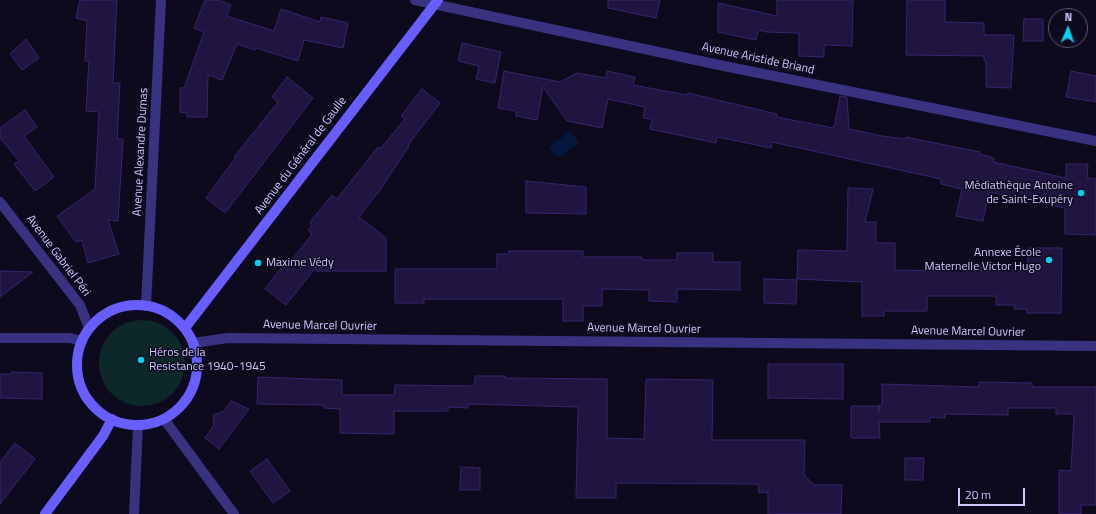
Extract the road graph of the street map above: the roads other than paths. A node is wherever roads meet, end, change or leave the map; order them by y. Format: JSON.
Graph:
{"nodes":[{"id":1,"x":161,"y":0,"type":"edge"},
{"id":2,"x":415,"y":0,"type":"edge"},
{"id":3,"x":436,"y":2,"type":"edge"},
{"id":4,"x":1096,"y":141,"type":"edge"},
{"id":5,"x":0,"y":202,"type":"edge"},
{"id":6,"x":146,"y":306,"type":"junction"},
{"id":7,"x":89,"y":328,"type":"junction"},
{"id":8,"x":185,"y":328,"type":"junction"},
{"id":9,"x":0,"y":338,"type":"edge"},
{"id":10,"x":82,"y":341,"type":"junction"},
{"id":11,"x":193,"y":343,"type":"junction"},
{"id":12,"x":1096,"y":346,"type":"edge"},
{"id":13,"x":112,"y":419,"type":"junction"},
{"id":14,"x":164,"y":419,"type":"junction"},
{"id":15,"x":138,"y":425,"type":"junction"},
{"id":16,"x":45,"y":514,"type":"edge"},
{"id":17,"x":134,"y":514,"type":"edge"},
{"id":18,"x":234,"y":514,"type":"edge"}],
"edges":[{"from":1,"to":6,"type":"street","name":"Avenue Alexandre Dumas"},
{"from":2,"to":3,"type":"street","name":"Avenue Aristide Briand"},
{"from":3,"to":4,"type":"street","name":"Avenue Aristide Briand"},
{"from":3,"to":8,"type":"street","name":"Avenue du Général de Gaulle"},
{"from":5,"to":7,"type":"street","name":"Avenue Gabriel Péri"},
{"from":6,"to":7,"type":"street"},
{"from":6,"to":8,"type":"street"},
{"from":7,"to":10,"type":"street"},
{"from":8,"to":11,"type":"street"},
{"from":9,"to":10,"type":"street"},
{"from":10,"to":13,"type":"street"},
{"from":11,"to":12,"type":"street","name":"Avenue Marcel Ouvrier"},
{"from":11,"to":14,"type":"street"},
{"from":13,"to":15,"type":"street"},
{"from":13,"to":16,"type":"street"},
{"from":14,"to":15,"type":"street"},
{"from":14,"to":18,"type":"street"},
{"from":15,"to":17,"type":"street"}]}
